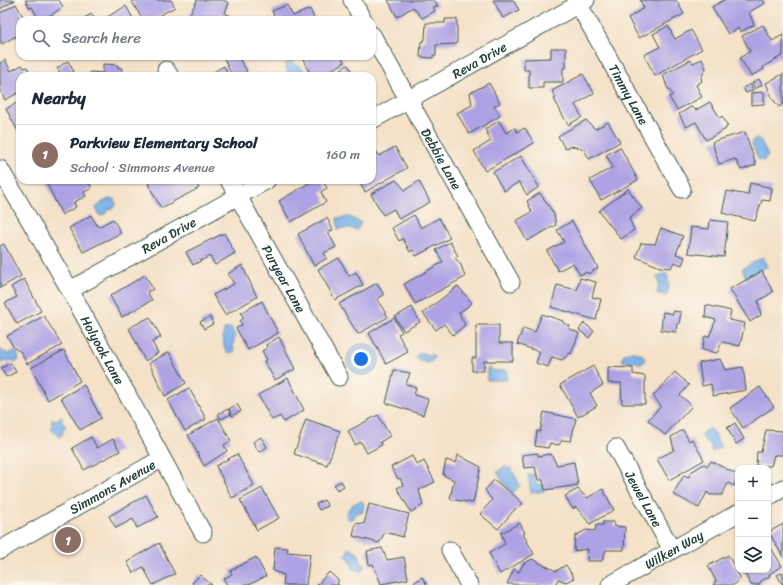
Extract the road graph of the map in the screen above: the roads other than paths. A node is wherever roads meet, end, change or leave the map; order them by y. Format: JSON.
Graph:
{"nodes":[{"id":1,"x":352,"y":0,"type":"edge"},
{"id":2,"x":580,"y":1,"type":"edge"},
{"id":3,"x":361,"y":16,"type":"edge"},
{"id":4,"x":376,"y":42,"type":"edge"},
{"id":5,"x":408,"y":99,"type":"junction"},
{"id":6,"x":376,"y":118,"type":"edge"},
{"id":7,"x":0,"y":169,"type":"edge"},
{"id":8,"x":232,"y":184,"type":"edge"},
{"id":9,"x":260,"y":184,"type":"edge"},
{"id":10,"x":682,"y":189,"type":"dead end"},
{"id":11,"x":239,"y":196,"type":"junction"},
{"id":12,"x":511,"y":282,"type":"dead end"},
{"id":13,"x":70,"y":290,"type":"junction"},
{"id":14,"x":339,"y":377,"type":"dead end"},
{"id":15,"x":616,"y":448,"type":"dead end"},
{"id":16,"x":161,"y":459,"type":"junction"},
{"id":17,"x":783,"y":488,"type":"edge"},
{"id":18,"x":771,"y":495,"type":"edge"},
{"id":19,"x":735,"y":515,"type":"edge"},
{"id":20,"x":203,"y":533,"type":"dead end"},
{"id":21,"x":0,"y":550,"type":"edge"},
{"id":22,"x":450,"y":550,"type":"dead end"},
{"id":23,"x":672,"y":550,"type":"junction"},
{"id":24,"x":469,"y":585,"type":"edge"},
{"id":25,"x":610,"y":585,"type":"edge"}],
"edges":[{"from":1,"to":3,"type":"street"},
{"from":2,"to":5,"type":"street","name":"Reva Drive"},
{"from":2,"to":10,"type":"street","name":"Timmy Lane"},
{"from":4,"to":5,"type":"street","name":"Debbie Lane"},
{"from":5,"to":6,"type":"street","name":"Reva Drive"},
{"from":5,"to":12,"type":"street","name":"Debbie Lane"},
{"from":7,"to":13,"type":"street","name":"Holyoak Lane"},
{"from":8,"to":11,"type":"street","name":"Puryear Lane"},
{"from":9,"to":11,"type":"street","name":"Reva Drive"},
{"from":11,"to":13,"type":"street","name":"Reva Drive"},
{"from":11,"to":14,"type":"street","name":"Puryear Lane"},
{"from":13,"to":16,"type":"street","name":"Holyoak Lane"},
{"from":15,"to":23,"type":"street","name":"Jewel Lane"},
{"from":16,"to":20,"type":"street","name":"Holyoak Lane"},
{"from":16,"to":21,"type":"street","name":"Simmons Avenue"},
{"from":17,"to":18,"type":"street"},
{"from":19,"to":23,"type":"street","name":"Wilken Way"},
{"from":22,"to":24,"type":"street"},
{"from":23,"to":25,"type":"street","name":"Wilken Way"}]}
